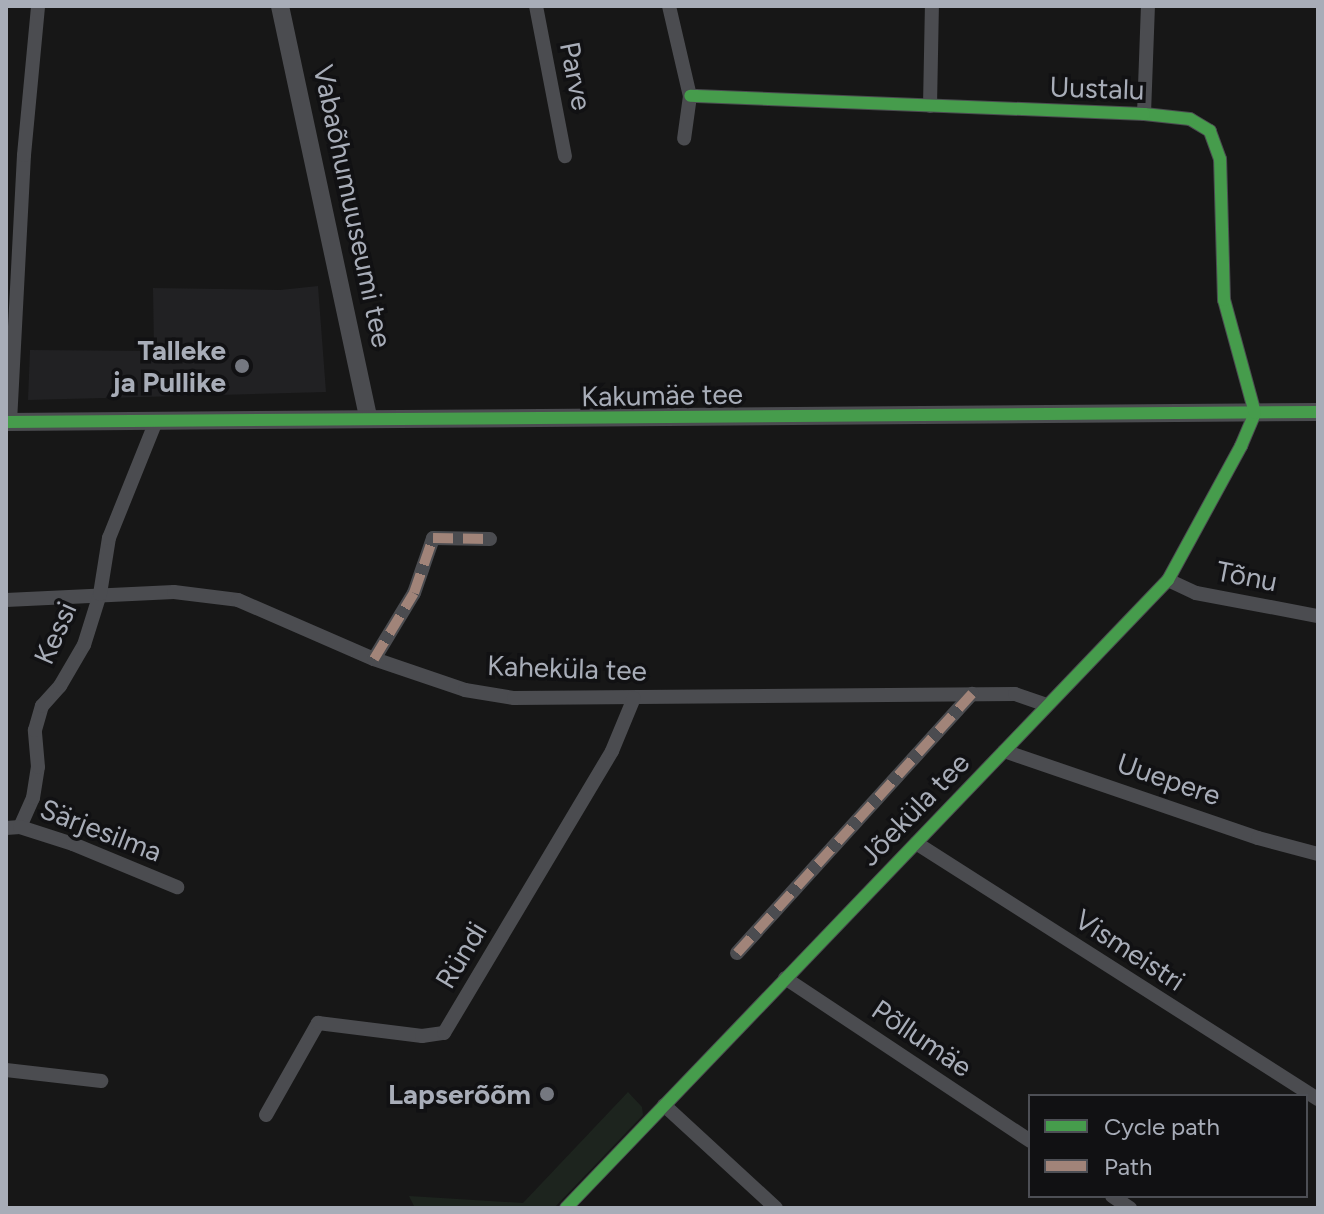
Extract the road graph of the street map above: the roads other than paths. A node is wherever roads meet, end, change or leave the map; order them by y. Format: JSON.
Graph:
{"nodes":[{"id":1,"x":38,"y":6,"type":"edge"},
{"id":2,"x":280,"y":6,"type":"edge"},
{"id":3,"x":536,"y":6,"type":"edge"},
{"id":4,"x":669,"y":6,"type":"edge"},
{"id":5,"x":932,"y":6,"type":"edge"},
{"id":6,"x":1148,"y":6,"type":"edge"},
{"id":7,"x":690,"y":96,"type":"junction"},
{"id":8,"x":930,"y":106,"type":"junction"},
{"id":9,"x":1144,"y":114,"type":"junction"},
{"id":10,"x":684,"y":139,"type":"dead end"},
{"id":11,"x":565,"y":156,"type":"dead end"},
{"id":12,"x":1318,"y":412,"type":"edge"},
{"id":13,"x":1255,"y":413,"type":"junction"},
{"id":14,"x":368,"y":418,"type":"junction"},
{"id":15,"x":156,"y":421,"type":"junction"},
{"id":16,"x":8,"y":422,"type":"edge"},
{"id":17,"x":490,"y":539,"type":"dead end"},
{"id":18,"x":1168,"y":580,"type":"junction"},
{"id":19,"x":100,"y":594,"type":"junction"},
{"id":20,"x":6,"y":600,"type":"edge"},
{"id":21,"x":1318,"y":616,"type":"edge"},
{"id":22,"x":374,"y":659,"type":"junction"},
{"id":23,"x":972,"y":694,"type":"junction"},
{"id":24,"x":634,"y":698,"type":"junction"},
{"id":25,"x":1047,"y":705,"type":"junction"},
{"id":26,"x":1004,"y":751,"type":"junction"},
{"id":27,"x":13,"y":828,"type":"edge"},
{"id":28,"x":916,"y":843,"type":"junction"},
{"id":29,"x":1318,"y":854,"type":"edge"},
{"id":30,"x":177,"y":887,"type":"dead end"},
{"id":31,"x":737,"y":953,"type":"dead end"},
{"id":32,"x":785,"y":978,"type":"junction"},
{"id":33,"x":6,"y":1070,"type":"edge"},
{"id":34,"x":101,"y":1081,"type":"dead end"},
{"id":35,"x":1318,"y":1099,"type":"edge"},
{"id":36,"x":664,"y":1105,"type":"junction"},
{"id":37,"x":266,"y":1115,"type":"dead end"},
{"id":38,"x":1028,"y":1140,"type":"edge"},
{"id":39,"x":566,"y":1208,"type":"edge"},
{"id":40,"x":776,"y":1208,"type":"edge"}],
"edges":[{"from":1,"to":16,"type":"street"},
{"from":2,"to":14,"type":"street","name":"Vabaõhumuuseumi tee"},
{"from":3,"to":11,"type":"street","name":"Parve"},
{"from":4,"to":7,"type":"street"},
{"from":5,"to":8,"type":"street"},
{"from":6,"to":9,"type":"street"},
{"from":7,"to":8,"type":"street","name":"Uustalu"},
{"from":7,"to":10,"type":"street"},
{"from":8,"to":9,"type":"street","name":"Uustalu"},
{"from":9,"to":13,"type":"street","name":"Uustalu"},
{"from":12,"to":13,"type":"street","name":"Kakumäe tee"},
{"from":13,"to":14,"type":"street","name":"Kakumäe tee"},
{"from":13,"to":18,"type":"street","name":"Jõeküla tee"},
{"from":14,"to":15,"type":"street","name":"Kakumäe tee"},
{"from":15,"to":16,"type":"street","name":"Kakumäe tee"},
{"from":15,"to":19,"type":"street","name":"Kessi"},
{"from":17,"to":22,"type":"street"},
{"from":18,"to":21,"type":"street","name":"Tõnu"},
{"from":18,"to":25,"type":"street","name":"Jõeküla tee"},
{"from":19,"to":20,"type":"street","name":"Kaheküla tee"},
{"from":19,"to":22,"type":"street","name":"Kaheküla tee"},
{"from":19,"to":27,"type":"street","name":"Kessi"},
{"from":22,"to":24,"type":"street","name":"Kaheküla tee"},
{"from":23,"to":24,"type":"street","name":"Kaheküla tee"},
{"from":23,"to":25,"type":"street","name":"Kaheküla tee"},
{"from":23,"to":31,"type":"street"},
{"from":24,"to":37,"type":"street","name":"Ründi"},
{"from":25,"to":26,"type":"street","name":"Jõeküla tee"},
{"from":26,"to":28,"type":"street","name":"Jõeküla tee"},
{"from":26,"to":29,"type":"street","name":"Uuepere"},
{"from":27,"to":30,"type":"street","name":"Särjesilma"},
{"from":28,"to":32,"type":"street","name":"Jõeküla tee"},
{"from":28,"to":35,"type":"street","name":"Vismeistri"},
{"from":32,"to":36,"type":"street","name":"Jõeküla tee"},
{"from":32,"to":38,"type":"street","name":"Põllumäe"},
{"from":33,"to":34,"type":"street"},
{"from":36,"to":39,"type":"street","name":"Jõeküla tee"},
{"from":36,"to":40,"type":"street"}]}
